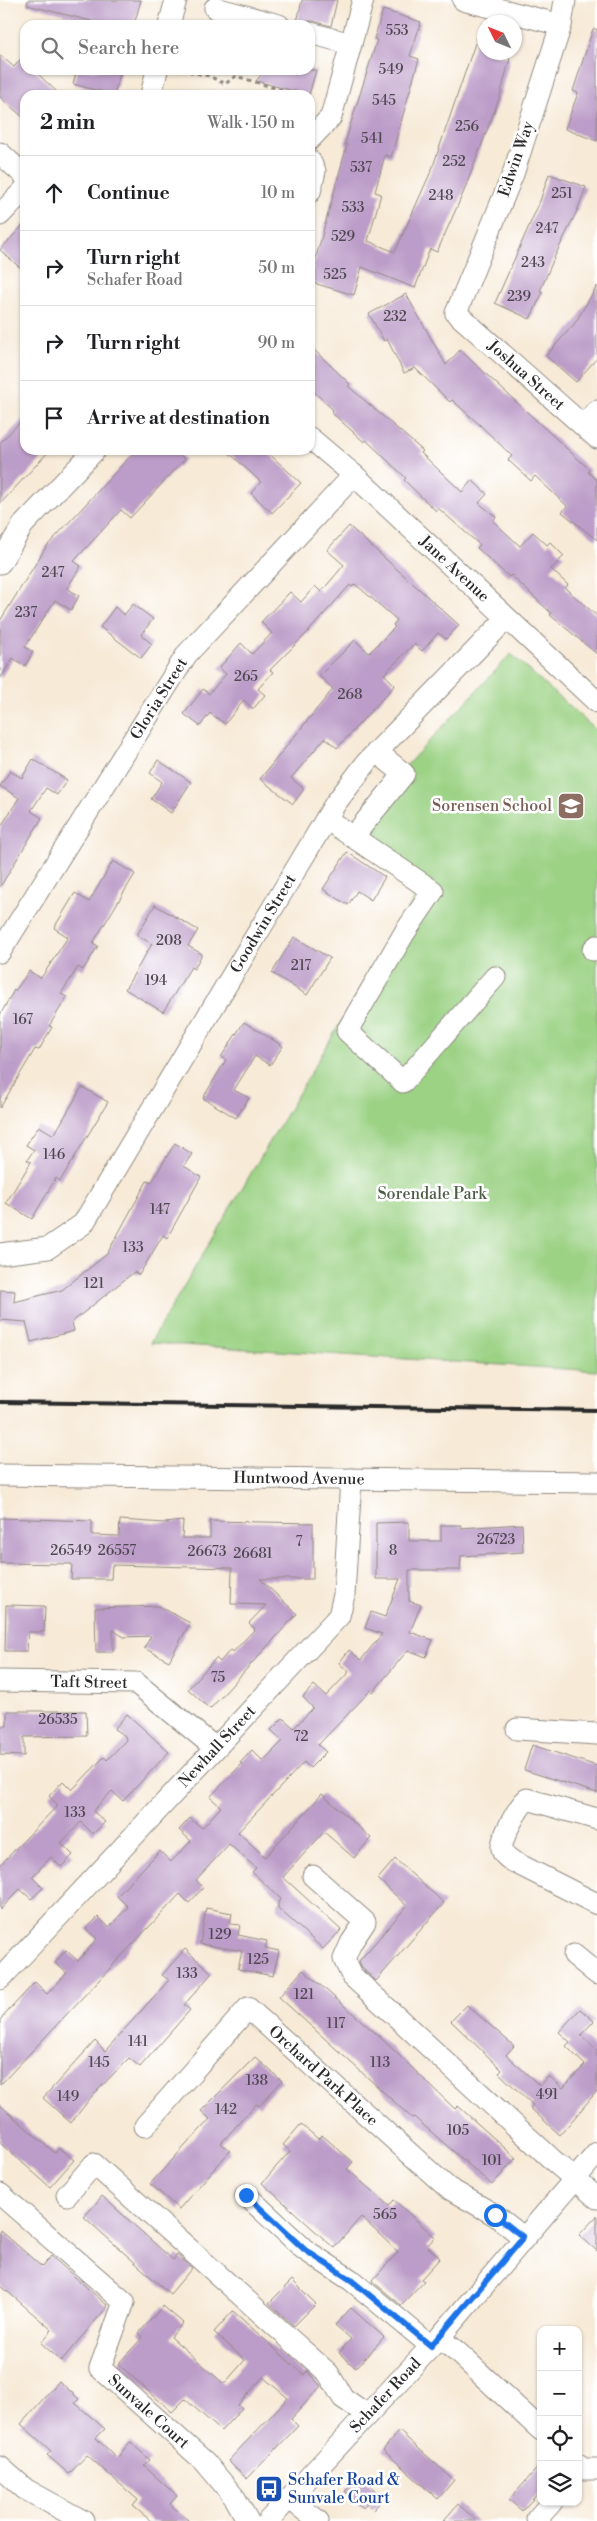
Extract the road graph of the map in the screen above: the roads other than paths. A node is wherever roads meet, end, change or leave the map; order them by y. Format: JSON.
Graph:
{"nodes":[{"id":1,"x":176,"y":0,"type":"edge"},
{"id":2,"x":363,"y":0,"type":"edge"},
{"id":3,"x":463,"y":0,"type":"edge"},
{"id":4,"x":565,"y":0,"type":"edge"},
{"id":5,"x":214,"y":8,"type":"dead end"},
{"id":6,"x":170,"y":20,"type":"edge"},
{"id":7,"x":260,"y":20,"type":"edge"},
{"id":8,"x":561,"y":25,"type":"junction"},
{"id":9,"x":315,"y":34,"type":"edge"},
{"id":10,"x":351,"y":44,"type":"junction"},
{"id":11,"x":156,"y":75,"type":"edge"},
{"id":12,"x":152,"y":90,"type":"edge"},
{"id":13,"x":315,"y":134,"type":"edge"},
{"id":14,"x":0,"y":153,"type":"edge"},
{"id":15,"x":20,"y":171,"type":"edge"},
{"id":16,"x":20,"y":194,"type":"edge"},
{"id":17,"x":0,"y":215,"type":"edge"},
{"id":18,"x":456,"y":314,"type":"joint"},
{"id":19,"x":592,"y":425,"type":"edge"},
{"id":20,"x":315,"y":442,"type":"edge"},
{"id":21,"x":91,"y":455,"type":"edge"},
{"id":22,"x":354,"y":475,"type":"junction"},
{"id":23,"x":0,"y":563,"type":"edge"},
{"id":24,"x":506,"y":619,"type":"junction"},
{"id":25,"x":597,"y":702,"type":"edge"},
{"id":26,"x":377,"y":752,"type":"junction"},
{"id":27,"x":326,"y":819,"type":"junction"},
{"id":28,"x":353,"y":837,"type":"junction"},
{"id":29,"x":0,"y":952,"type":"edge"},
{"id":30,"x":495,"y":977,"type":"dead end"},
{"id":31,"x":0,"y":1254,"type":"edge"},
{"id":32,"x":0,"y":1475,"type":"edge"},
{"id":33,"x":351,"y":1479,"type":"junction"},
{"id":34,"x":597,"y":1482,"type":"edge"},
{"id":35,"x":0,"y":1681,"type":"edge"},
{"id":36,"x":517,"y":1729,"type":"dead end"},
{"id":37,"x":597,"y":1734,"type":"edge"},
{"id":38,"x":214,"y":1747,"type":"junction"},
{"id":39,"x":597,"y":1819,"type":"edge"},
{"id":40,"x":313,"y":1876,"type":"dead end"},
{"id":41,"x":597,"y":1904,"type":"edge"},
{"id":42,"x":574,"y":1955,"type":"dead end"},
{"id":43,"x":597,"y":1974,"type":"edge"},
{"id":44,"x":0,"y":1979,"type":"edge"},
{"id":45,"x":145,"y":2126,"type":"dead end"},
{"id":46,"x":597,"y":2153,"type":"edge"},
{"id":47,"x":575,"y":2177,"type":"junction"},
{"id":48,"x":0,"y":2194,"type":"edge"},
{"id":49,"x":67,"y":2195,"type":"dead end"},
{"id":50,"x":246,"y":2195,"type":"dead end"},
{"id":51,"x":597,"y":2198,"type":"edge"},
{"id":52,"x":523,"y":2237,"type":"junction"},
{"id":53,"x":435,"y":2342,"type":"junction"},
{"id":54,"x":366,"y":2414,"type":"junction"},
{"id":55,"x":537,"y":2426,"type":"edge"},
{"id":56,"x":0,"y":2467,"type":"edge"},
{"id":57,"x":289,"y":2498,"type":"junction"},
{"id":58,"x":548,"y":2506,"type":"edge"},
{"id":59,"x":83,"y":2521,"type":"edge"},
{"id":60,"x":248,"y":2521,"type":"edge"},
{"id":61,"x":268,"y":2521,"type":"edge"},
{"id":62,"x":318,"y":2521,"type":"edge"},
{"id":63,"x":540,"y":2521,"type":"edge"}],
"edges":[{"from":1,"to":6,"type":"street"},
{"from":2,"to":10,"type":"street"},
{"from":3,"to":8,"type":"street"},
{"from":4,"to":8,"type":"street","name":"Edwin Way"},
{"from":5,"to":7,"type":"street"},
{"from":8,"to":18,"type":"street","name":"Edwin Way"},
{"from":9,"to":10,"type":"street"},
{"from":10,"to":13,"type":"street"},
{"from":11,"to":12,"type":"street"},
{"from":14,"to":15,"type":"street"},
{"from":16,"to":17,"type":"street"},
{"from":18,"to":19,"type":"street","name":"Joshua Street"},
{"from":20,"to":22,"type":"street","name":"Jane Avenue"},
{"from":21,"to":23,"type":"street"},
{"from":22,"to":24,"type":"street","name":"Jane Avenue"},
{"from":22,"to":29,"type":"street","name":"Gloria Street"},
{"from":24,"to":25,"type":"street","name":"Jane Avenue"},
{"from":24,"to":26,"type":"street","name":"Goodwin Street"},
{"from":26,"to":27,"type":"street","name":"Goodwin Street"},
{"from":26,"to":28,"type":"street"},
{"from":27,"to":28,"type":"street"},
{"from":27,"to":31,"type":"street","name":"Goodwin Street"},
{"from":28,"to":30,"type":"street"},
{"from":32,"to":33,"type":"street","name":"Huntwood Avenue"},
{"from":33,"to":34,"type":"street","name":"Huntwood Avenue"},
{"from":33,"to":38,"type":"street","name":"Newhall Street"},
{"from":35,"to":38,"type":"street","name":"Taft Street"},
{"from":36,"to":37,"type":"street"},
{"from":38,"to":44,"type":"street","name":"Newhall Street"},
{"from":39,"to":41,"type":"street"},
{"from":40,"to":47,"type":"street"},
{"from":42,"to":43,"type":"street"},
{"from":45,"to":52,"type":"street","name":"Orchard Park Place"},
{"from":46,"to":47,"type":"street","name":"Schafer Road"},
{"from":47,"to":51,"type":"street"},
{"from":47,"to":52,"type":"street","name":"Schafer Road"},
{"from":48,"to":60,"type":"street","name":"Sunvale Court"},
{"from":49,"to":54,"type":"street"},
{"from":50,"to":53,"type":"street"},
{"from":52,"to":53,"type":"street","name":"Schafer Road"},
{"from":53,"to":54,"type":"street","name":"Schafer Road"},
{"from":53,"to":55,"type":"street"},
{"from":54,"to":57,"type":"street","name":"Schafer Road"},
{"from":56,"to":59,"type":"street"},
{"from":57,"to":61,"type":"street","name":"Schafer Road"},
{"from":57,"to":62,"type":"street"},
{"from":58,"to":63,"type":"street"}]}
